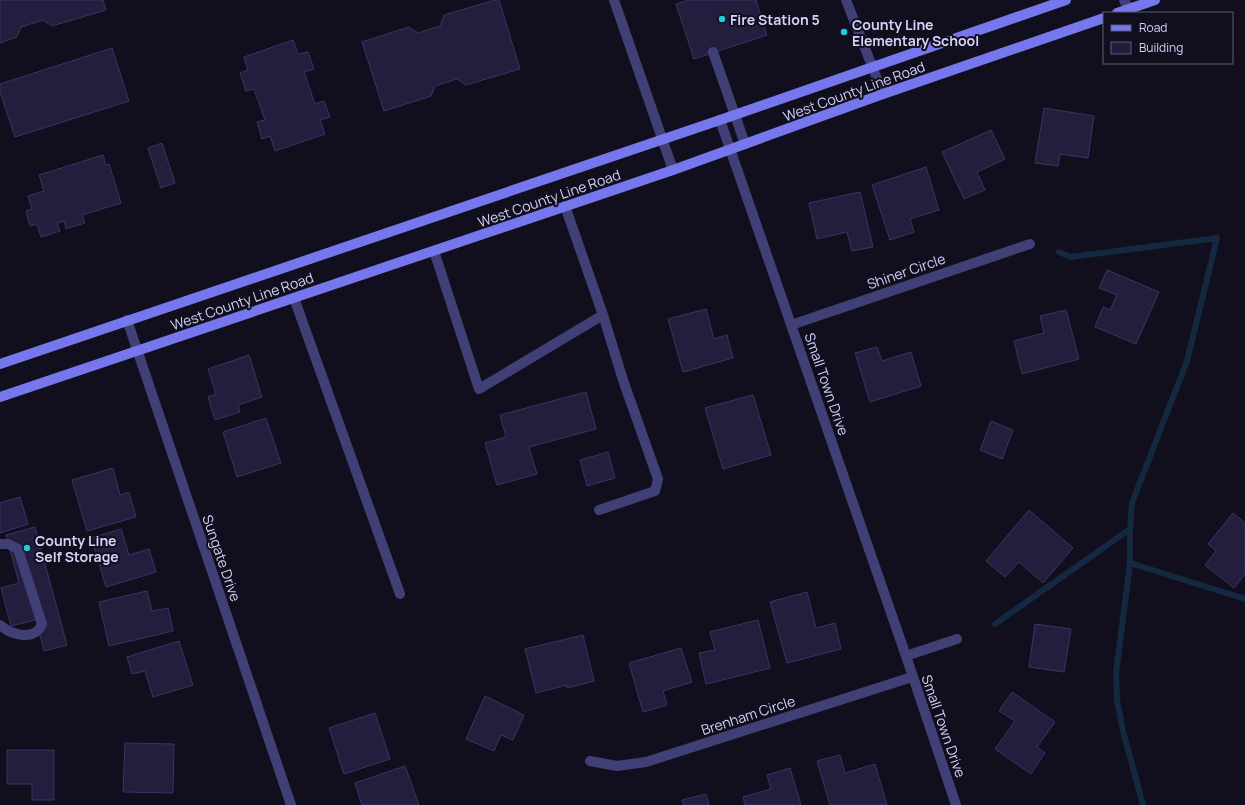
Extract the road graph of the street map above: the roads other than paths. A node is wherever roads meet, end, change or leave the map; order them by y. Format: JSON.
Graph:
{"nodes":[{"id":1,"x":614,"y":0,"type":"edge"},
{"id":2,"x":846,"y":0,"type":"edge"},
{"id":3,"x":1066,"y":0,"type":"edge"},
{"id":4,"x":1155,"y":0,"type":"edge"},
{"id":5,"x":1126,"y":5,"type":"edge"},
{"id":6,"x":1103,"y":18,"type":"edge"},
{"id":7,"x":713,"y":52,"type":"dead end"},
{"id":8,"x":872,"y":67,"type":"junction"},
{"id":9,"x":884,"y":94,"type":"junction"},
{"id":10,"x":735,"y":115,"type":"junction"},
{"id":11,"x":720,"y":120,"type":"junction"},
{"id":12,"x":662,"y":140,"type":"junction"},
{"id":13,"x":745,"y":144,"type":"junction"},
{"id":14,"x":730,"y":150,"type":"junction"},
{"id":15,"x":674,"y":170,"type":"junction"},
{"id":16,"x":565,"y":206,"type":"junction"},
{"id":17,"x":1030,"y":244,"type":"dead end"},
{"id":18,"x":434,"y":252,"type":"junction"},
{"id":19,"x":294,"y":298,"type":"junction"},
{"id":20,"x":603,"y":315,"type":"junction"},
{"id":21,"x":128,"y":320,"type":"junction"},
{"id":22,"x":792,"y":324,"type":"junction"},
{"id":23,"x":138,"y":351,"type":"junction"},
{"id":24,"x":0,"y":364,"type":"edge"},
{"id":25,"x":0,"y":397,"type":"edge"},
{"id":26,"x":599,"y":510,"type":"dead end"},
{"id":27,"x":0,"y":544,"type":"edge"},
{"id":28,"x":400,"y":594,"type":"dead end"},
{"id":29,"x":0,"y":625,"type":"edge"},
{"id":30,"x":957,"y":639,"type":"dead end"},
{"id":31,"x":906,"y":656,"type":"junction"},
{"id":32,"x":912,"y":677,"type":"junction"},
{"id":33,"x":590,"y":761,"type":"dead end"},
{"id":34,"x":291,"y":805,"type":"edge"},
{"id":35,"x":956,"y":805,"type":"edge"}],
"edges":[{"from":1,"to":12,"type":"street"},
{"from":2,"to":8,"type":"street"},
{"from":3,"to":8,"type":"main road","name":"West County Line Road"},
{"from":4,"to":5,"type":"main road"},
{"from":6,"to":9,"type":"main road","name":"West County Line Road"},
{"from":7,"to":10,"type":"street"},
{"from":8,"to":9,"type":"street"},
{"from":8,"to":10,"type":"main road","name":"West County Line Road"},
{"from":9,"to":13,"type":"main road","name":"West County Line Road"},
{"from":10,"to":11,"type":"main road","name":"West County Line Road"},
{"from":10,"to":13,"type":"street"},
{"from":11,"to":12,"type":"main road","name":"West County Line Road"},
{"from":11,"to":14,"type":"street","name":"Small Town Drive"},
{"from":12,"to":15,"type":"street"},
{"from":12,"to":21,"type":"main road","name":"West County Line Road"},
{"from":13,"to":14,"type":"main road","name":"West County Line Road"},
{"from":14,"to":15,"type":"main road","name":"West County Line Road"},
{"from":14,"to":22,"type":"street","name":"Small Town Drive"},
{"from":15,"to":16,"type":"main road","name":"West County Line Road"},
{"from":16,"to":18,"type":"main road","name":"West County Line Road"},
{"from":16,"to":20,"type":"street"},
{"from":17,"to":22,"type":"street","name":"Shiner Circle"},
{"from":18,"to":19,"type":"main road","name":"West County Line Road"},
{"from":18,"to":20,"type":"street"},
{"from":19,"to":23,"type":"main road","name":"West County Line Road"},
{"from":19,"to":28,"type":"street"},
{"from":20,"to":26,"type":"street"},
{"from":21,"to":23,"type":"street","name":"Sungate Drive"},
{"from":21,"to":24,"type":"main road","name":"West County Line Road"},
{"from":22,"to":31,"type":"street","name":"Small Town Drive"},
{"from":23,"to":25,"type":"main road","name":"West County Line Road"},
{"from":23,"to":34,"type":"street","name":"Sungate Drive"},
{"from":27,"to":29,"type":"street"},
{"from":30,"to":31,"type":"street"},
{"from":31,"to":32,"type":"street","name":"Small Town Drive"},
{"from":32,"to":33,"type":"street","name":"Brenham Circle"},
{"from":32,"to":35,"type":"street","name":"Small Town Drive"}]}
